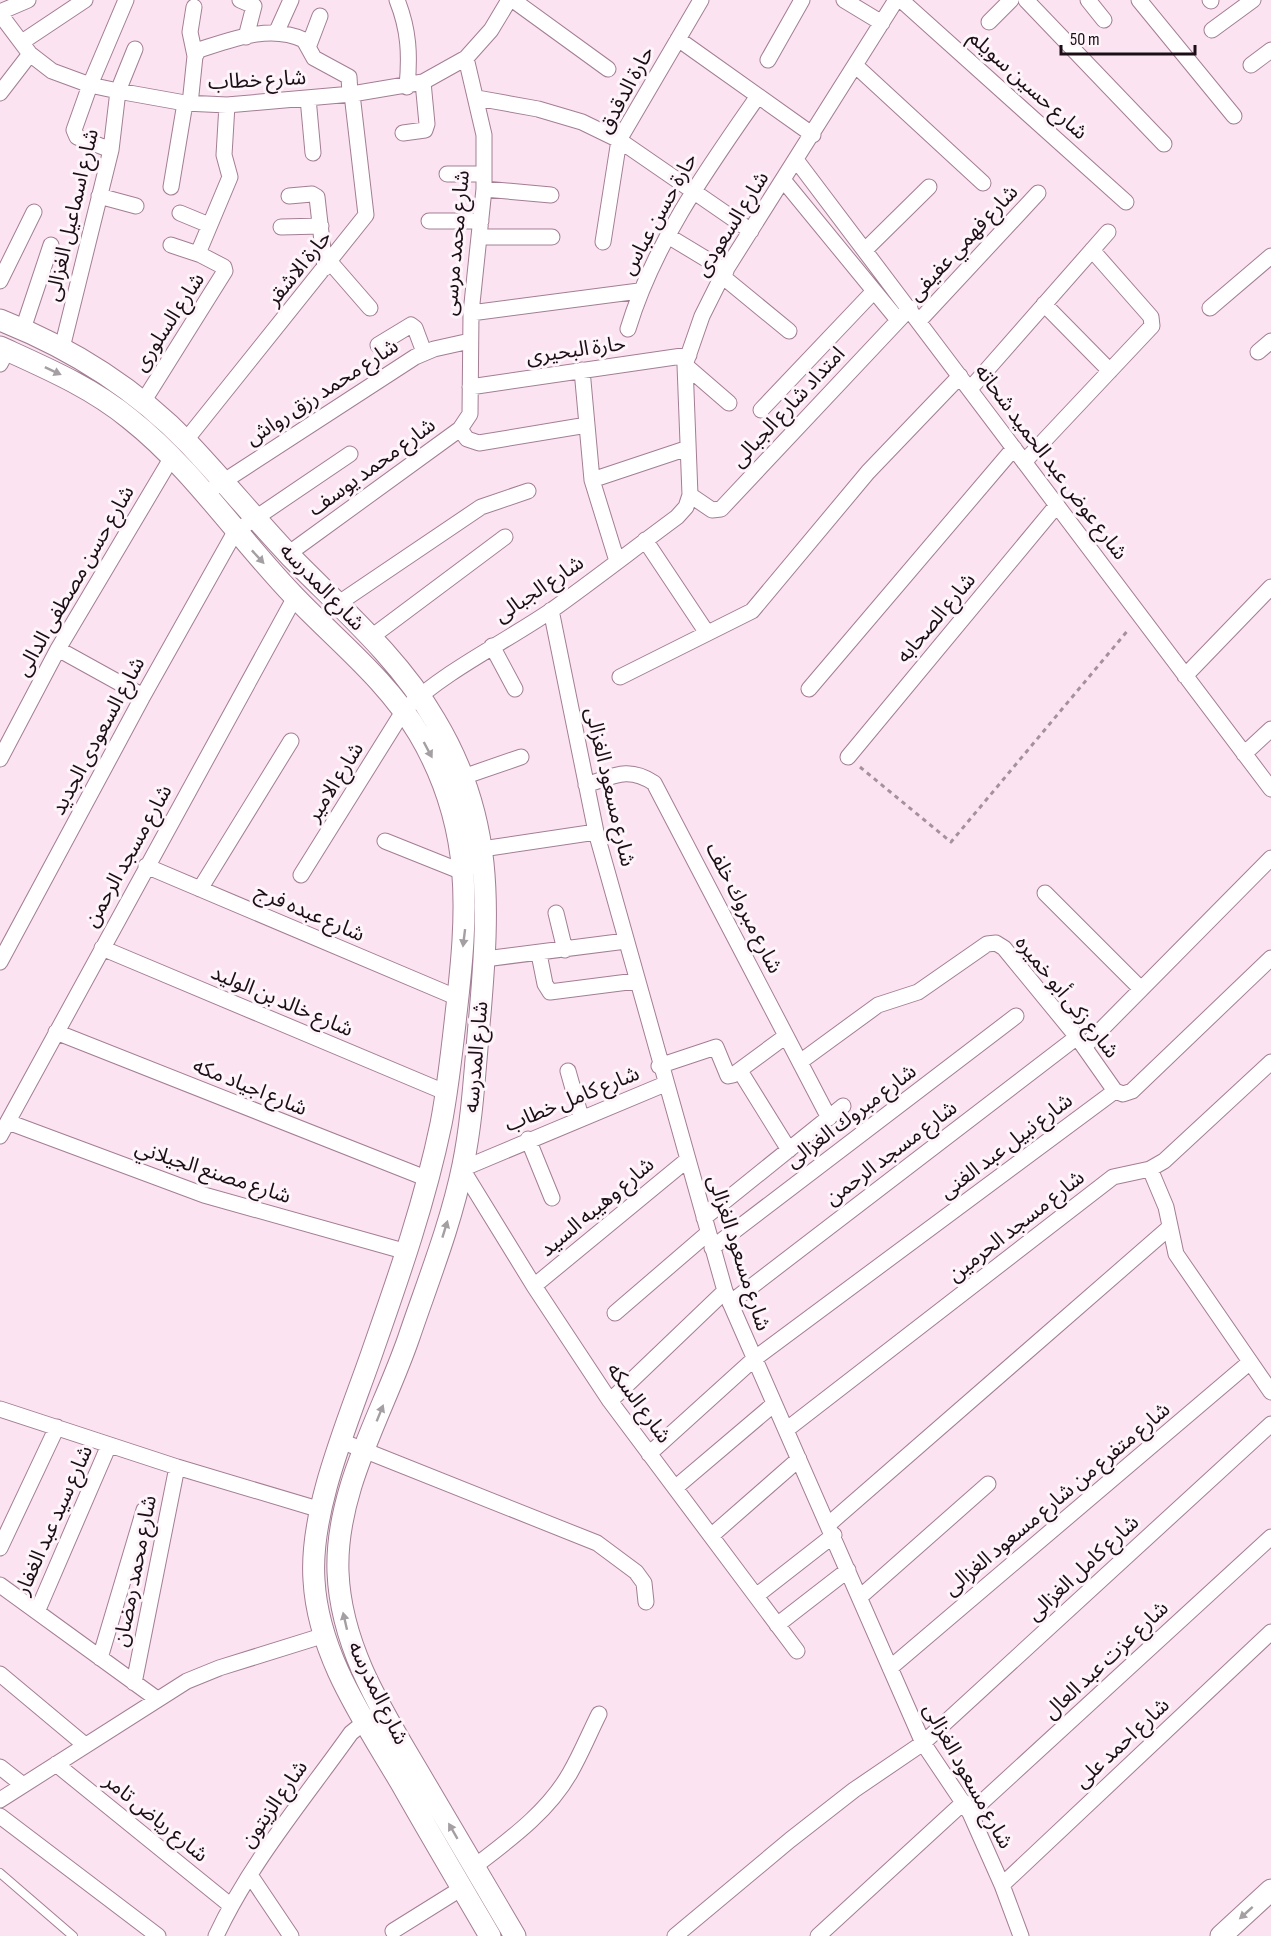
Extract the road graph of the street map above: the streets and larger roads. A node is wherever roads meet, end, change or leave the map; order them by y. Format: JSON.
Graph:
{"nodes":[{"id":1,"x":28,"y":0,"type":"edge"},
{"id":2,"x":85,"y":0,"type":"edge"},
{"id":3,"x":126,"y":0,"type":"edge"},
{"id":4,"x":240,"y":0,"type":"edge"},
{"id":5,"x":291,"y":0,"type":"edge"},
{"id":6,"x":397,"y":0,"type":"edge"},
{"id":7,"x":511,"y":0,"type":"edge"},
{"id":8,"x":701,"y":0,"type":"edge"},
{"id":9,"x":802,"y":0,"type":"edge"},
{"id":10,"x":844,"y":0,"type":"edge"},
{"id":11,"x":896,"y":0,"type":"edge"},
{"id":12,"x":901,"y":0,"type":"edge"},
{"id":13,"x":1011,"y":0,"type":"edge"},
{"id":14,"x":1026,"y":0,"type":"edge"},
{"id":15,"x":1088,"y":0,"type":"edge"},
{"id":16,"x":1139,"y":0,"type":"edge"},
{"id":17,"x":1253,"y":0,"type":"edge"},
{"id":18,"x":194,"y":7,"type":"dead end"},
{"id":19,"x":0,"y":13,"type":"edge"},
{"id":20,"x":320,"y":16,"type":"dead end"},
{"id":21,"x":1104,"y":20,"type":"dead end"},
{"id":22,"x":882,"y":22,"type":"junction"},
{"id":23,"x":989,"y":22,"type":"dead end"},
{"id":24,"x":1212,"y":30,"type":"dead end"},
{"id":25,"x":277,"y":32,"type":"junction"},
{"id":26,"x":246,"y":37,"type":"junction"},
{"id":27,"x":678,"y":39,"type":"junction"},
{"id":28,"x":309,"y":45,"type":"junction"},
{"id":29,"x":26,"y":48,"type":"junction"},
{"id":30,"x":135,"y":49,"type":"dead end"},
{"id":31,"x":1271,"y":50,"type":"edge"},
{"id":32,"x":195,"y":56,"type":"junction"},
{"id":33,"x":466,"y":58,"type":"junction"},
{"id":34,"x":768,"y":60,"type":"dead end"},
{"id":35,"x":1251,"y":65,"type":"dead end"},
{"id":36,"x":856,"y":66,"type":"junction"},
{"id":37,"x":608,"y":69,"type":"dead end"},
{"id":38,"x":423,"y":82,"type":"junction"},
{"id":39,"x":90,"y":85,"type":"junction"},
{"id":40,"x":407,"y":87,"type":"junction"},
{"id":41,"x":118,"y":91,"type":"junction"},
{"id":42,"x":0,"y":93,"type":"edge"},
{"id":43,"x":351,"y":94,"type":"junction"},
{"id":44,"x":758,"y":96,"type":"junction"},
{"id":45,"x":308,"y":98,"type":"junction"},
{"id":46,"x":477,"y":98,"type":"junction"},
{"id":47,"x":187,"y":104,"type":"junction"},
{"id":48,"x":227,"y":105,"type":"junction"},
{"id":49,"x":1234,"y":116,"type":"dead end"},
{"id":50,"x":404,"y":133,"type":"dead end"},
{"id":51,"x":813,"y":135,"type":"junction"},
{"id":52,"x":619,"y":140,"type":"junction"},
{"id":53,"x":1164,"y":144,"type":"dead end"},
{"id":54,"x":111,"y":150,"type":"junction"},
{"id":55,"x":314,"y":153,"type":"dead end"},
{"id":56,"x":797,"y":160,"type":"junction"},
{"id":57,"x":447,"y":174,"type":"dead end"},
{"id":58,"x":484,"y":181,"type":"junction"},
{"id":59,"x":783,"y":181,"type":"junction"},
{"id":60,"x":983,"y":183,"type":"dead end"},
{"id":61,"x":929,"y":187,"type":"dead end"},
{"id":62,"x":171,"y":188,"type":"dead end"},
{"id":63,"x":692,"y":189,"type":"junction"},
{"id":64,"x":1038,"y":193,"type":"dead end"},
{"id":65,"x":551,"y":195,"type":"dead end"},
{"id":66,"x":99,"y":196,"type":"junction"},
{"id":67,"x":289,"y":196,"type":"dead end"},
{"id":68,"x":1126,"y":202,"type":"dead end"},
{"id":69,"x":136,"y":206,"type":"dead end"},
{"id":70,"x":34,"y":212,"type":"dead end"},
{"id":71,"x":180,"y":213,"type":"dead end"},
{"id":72,"x":429,"y":221,"type":"dead end"},
{"id":73,"x":481,"y":221,"type":"junction"},
{"id":74,"x":209,"y":225,"type":"junction"},
{"id":75,"x":321,"y":226,"type":"junction"},
{"id":76,"x":281,"y":227,"type":"dead end"},
{"id":77,"x":751,"y":231,"type":"junction"},
{"id":78,"x":1108,"y":232,"type":"dead end"},
{"id":79,"x":668,"y":236,"type":"junction"},
{"id":80,"x":479,"y":237,"type":"junction"},
{"id":81,"x":552,"y":237,"type":"dead end"},
{"id":82,"x":603,"y":243,"type":"dead end"},
{"id":83,"x":51,"y":245,"type":"dead end"},
{"id":84,"x":171,"y":245,"type":"dead end"},
{"id":85,"x":861,"y":245,"type":"junction"},
{"id":86,"x":1092,"y":250,"type":"junction"},
{"id":87,"x":844,"y":254,"type":"junction"},
{"id":88,"x":201,"y":255,"type":"junction"},
{"id":89,"x":1271,"y":256,"type":"edge"},
{"id":90,"x":328,"y":265,"type":"junction"},
{"id":91,"x":724,"y":273,"type":"junction"},
{"id":92,"x":0,"y":281,"type":"edge"},
{"id":93,"x":639,"y":291,"type":"junction"},
{"id":94,"x":874,"y":291,"type":"junction"},
{"id":95,"x":1044,"y":304,"type":"junction"},
{"id":96,"x":370,"y":308,"type":"dead end"},
{"id":97,"x":1210,"y":308,"type":"dead end"},
{"id":98,"x":471,"y":313,"type":"junction"},
{"id":99,"x":914,"y":314,"type":"junction"},
{"id":100,"x":0,"y":320,"type":"edge"},
{"id":101,"x":898,"y":320,"type":"junction"},
{"id":102,"x":23,"y":329,"type":"junction"},
{"id":103,"x":628,"y":329,"type":"dead end"},
{"id":104,"x":789,"y":331,"type":"dead end"},
{"id":105,"x":1271,"y":341,"type":"edge"},
{"id":106,"x":470,"y":342,"type":"junction"},
{"id":107,"x":378,"y":345,"type":"dead end"},
{"id":108,"x":62,"y":348,"type":"junction"},
{"id":109,"x":424,"y":352,"type":"junction"},
{"id":110,"x":1258,"y":352,"type":"dead end"},
{"id":111,"x":2,"y":354,"type":"edge"},
{"id":112,"x":687,"y":360,"type":"junction"},
{"id":113,"x":582,"y":370,"type":"junction"},
{"id":114,"x":1110,"y":371,"type":"junction"},
{"id":115,"x":960,"y":376,"type":"junction"},
{"id":116,"x":470,"y":387,"type":"junction"},
{"id":117,"x":970,"y":389,"type":"junction"},
{"id":118,"x":143,"y":402,"type":"junction"},
{"id":119,"x":729,"y":403,"type":"dead end"},
{"id":120,"x":761,"y":410,"type":"dead end"},
{"id":121,"x":587,"y":424,"type":"junction"},
{"id":122,"x":460,"y":429,"type":"junction"},
{"id":123,"x":186,"y":441,"type":"junction"},
{"id":124,"x":688,"y":448,"type":"junction"},
{"id":125,"x":1014,"y":448,"type":"junction"},
{"id":126,"x":350,"y":454,"type":"dead end"},
{"id":127,"x":172,"y":458,"type":"junction"},
{"id":128,"x":1024,"y":462,"type":"junction"},
{"id":129,"x":592,"y":480,"type":"junction"},
{"id":130,"x":224,"y":481,"type":"junction"},
{"id":131,"x":528,"y":491,"type":"dead end"},
{"id":132,"x":204,"y":495,"type":"junction"},
{"id":133,"x":690,"y":495,"type":"junction"},
{"id":134,"x":1057,"y":505,"type":"junction"},
{"id":135,"x":256,"y":518,"type":"junction"},
{"id":136,"x":235,"y":532,"type":"junction"},
{"id":137,"x":505,"y":537,"type":"dead end"},
{"id":138,"x":645,"y":540,"type":"junction"},
{"id":139,"x":288,"y":554,"type":"junction"},
{"id":140,"x":617,"y":561,"type":"junction"},
{"id":141,"x":1271,"y":587,"type":"edge"},
{"id":142,"x":295,"y":597,"type":"junction"},
{"id":143,"x":339,"y":603,"type":"junction"},
{"id":144,"x":551,"y":610,"type":"junction"},
{"id":145,"x":707,"y":633,"type":"junction"},
{"id":146,"x":370,"y":638,"type":"junction"},
{"id":147,"x":492,"y":646,"type":"junction"},
{"id":148,"x":58,"y":649,"type":"junction"},
{"id":149,"x":1185,"y":676,"type":"junction"},
{"id":150,"x":620,"y":677,"type":"dead end"},
{"id":151,"x":515,"y":689,"type":"dead end"},
{"id":152,"x":809,"y":690,"type":"dead end"},
{"id":153,"x":143,"y":696,"type":"junction"},
{"id":154,"x":420,"y":696,"type":"junction"},
{"id":155,"x":404,"y":710,"type":"junction"},
{"id":156,"x":1271,"y":729,"type":"edge"},
{"id":157,"x":291,"y":741,"type":"dead end"},
{"id":158,"x":1244,"y":754,"type":"junction"},
{"id":159,"x":521,"y":757,"type":"dead end"},
{"id":160,"x":848,"y":757,"type":"road end"},
{"id":161,"x":0,"y":759,"type":"edge"},
{"id":162,"x":463,"y":777,"type":"junction"},
{"id":163,"x":586,"y":785,"type":"junction"},
{"id":164,"x":1271,"y":789,"type":"edge"},
{"id":165,"x":596,"y":832,"type":"junction"},
{"id":166,"x":385,"y":841,"type":"dead end"},
{"id":167,"x":482,"y":849,"type":"junction"},
{"id":168,"x":1271,"y":858,"type":"edge"},
{"id":169,"x":146,"y":866,"type":"junction"},
{"id":170,"x":465,"y":873,"type":"junction"},
{"id":171,"x":301,"y":875,"type":"dead end"},
{"id":172,"x":200,"y":889,"type":"junction"},
{"id":173,"x":1045,"y":893,"type":"dead end"},
{"id":174,"x":556,"y":913,"type":"dead end"},
{"id":175,"x":626,"y":941,"type":"junction"},
{"id":176,"x":102,"y":948,"type":"junction"},
{"id":177,"x":565,"y":950,"type":"junction"},
{"id":178,"x":539,"y":954,"type":"junction"},
{"id":179,"x":1271,"y":958,"type":"edge"},
{"id":180,"x":485,"y":959,"type":"junction"},
{"id":181,"x":0,"y":962,"type":"edge"},
{"id":182,"x":636,"y":981,"type":"junction"},
{"id":183,"x":1141,"y":989,"type":"junction"},
{"id":184,"x":458,"y":998,"type":"junction"},
{"id":185,"x":1016,"y":1016,"type":"dead end"},
{"id":186,"x":56,"y":1032,"type":"junction"},
{"id":187,"x":786,"y":1036,"type":"junction"},
{"id":188,"x":1080,"y":1042,"type":"junction"},
{"id":189,"x":800,"y":1062,"type":"junction"},
{"id":190,"x":1271,"y":1062,"type":"edge"},
{"id":191,"x":660,"y":1066,"type":"junction"},
{"id":192,"x":568,"y":1071,"type":"dead end"},
{"id":193,"x":740,"y":1071,"type":"junction"},
{"id":194,"x":665,"y":1084,"type":"junction"},
{"id":195,"x":1114,"y":1091,"type":"junction"},
{"id":196,"x":447,"y":1093,"type":"junction"},
{"id":197,"x":843,"y":1106,"type":"dead end"},
{"id":198,"x":581,"y":1118,"type":"junction"},
{"id":199,"x":829,"y":1118,"type":"junction"},
{"id":200,"x":8,"y":1122,"type":"junction"},
{"id":201,"x":0,"y":1136,"type":"edge"},
{"id":202,"x":528,"y":1139,"type":"junction"},
{"id":203,"x":789,"y":1150,"type":"junction"},
{"id":204,"x":687,"y":1160,"type":"junction"},
{"id":205,"x":462,"y":1169,"type":"junction"},
{"id":206,"x":1150,"y":1169,"type":"junction"},
{"id":207,"x":428,"y":1179,"type":"junction"},
{"id":208,"x":552,"y":1198,"type":"dead end"},
{"id":209,"x":704,"y":1218,"type":"junction"},
{"id":210,"x":1170,"y":1227,"type":"junction"},
{"id":211,"x":710,"y":1241,"type":"junction"},
{"id":212,"x":407,"y":1252,"type":"junction"},
{"id":213,"x":534,"y":1286,"type":"junction"},
{"id":214,"x":727,"y":1297,"type":"junction"},
{"id":215,"x":615,"y":1313,"type":"dead end"},
{"id":216,"x":754,"y":1359,"type":"junction"},
{"id":217,"x":1251,"y":1362,"type":"junction"},
{"id":218,"x":1271,"y":1392,"type":"edge"},
{"id":219,"x":610,"y":1401,"type":"junction"},
{"id":220,"x":774,"y":1404,"type":"junction"},
{"id":221,"x":0,"y":1409,"type":"edge"},
{"id":222,"x":1271,"y":1425,"type":"edge"},
{"id":223,"x":57,"y":1427,"type":"junction"},
{"id":224,"x":786,"y":1430,"type":"junction"},
{"id":225,"x":341,"y":1441,"type":"junction"},
{"id":226,"x":110,"y":1445,"type":"junction"},
{"id":227,"x":365,"y":1451,"type":"junction"},
{"id":228,"x":649,"y":1454,"type":"junction"},
{"id":229,"x":799,"y":1459,"type":"junction"},
{"id":230,"x":177,"y":1467,"type":"junction"},
{"id":231,"x":988,"y":1484,"type":"dead end"},
{"id":232,"x":675,"y":1488,"type":"junction"},
{"id":233,"x":144,"y":1510,"type":"dead end"},
{"id":234,"x":321,"y":1510,"type":"junction"},
{"id":235,"x":831,"y":1529,"type":"junction"},
{"id":236,"x":711,"y":1536,"type":"junction"},
{"id":237,"x":1271,"y":1537,"type":"edge"},
{"id":238,"x":0,"y":1548,"type":"edge"},
{"id":239,"x":849,"y":1570,"type":"junction"},
{"id":240,"x":0,"y":1585,"type":"edge"},
{"id":241,"x":756,"y":1596,"type":"junction"},
{"id":242,"x":860,"y":1597,"type":"junction"},
{"id":243,"x":646,"y":1602,"type":"dead end"},
{"id":244,"x":37,"y":1612,"type":"junction"},
{"id":245,"x":777,"y":1625,"type":"junction"},
{"id":246,"x":1271,"y":1632,"type":"edge"},
{"id":247,"x":325,"y":1635,"type":"junction"},
{"id":248,"x":797,"y":1651,"type":"dead end"},
{"id":249,"x":100,"y":1658,"type":"junction"},
{"id":250,"x":890,"y":1668,"type":"junction"},
{"id":251,"x":0,"y":1674,"type":"edge"},
{"id":252,"x":134,"y":1683,"type":"junction"},
{"id":253,"x":157,"y":1699,"type":"junction"},
{"id":254,"x":382,"y":1710,"type":"junction"},
{"id":255,"x":599,"y":1714,"type":"dead end"},
{"id":256,"x":364,"y":1720,"type":"junction"},
{"id":257,"x":923,"y":1743,"type":"junction"},
{"id":258,"x":85,"y":1745,"type":"junction"},
{"id":259,"x":56,"y":1764,"type":"junction"},
{"id":260,"x":0,"y":1767,"type":"edge"},
{"id":261,"x":23,"y":1785,"type":"junction"},
{"id":262,"x":0,"y":1800,"type":"edge"},
{"id":263,"x":967,"y":1808,"type":"junction"},
{"id":264,"x":0,"y":1816,"type":"edge"},
{"id":265,"x":474,"y":1867,"type":"junction"},
{"id":266,"x":250,"y":1875,"type":"junction"},
{"id":267,"x":1002,"y":1885,"type":"junction"},
{"id":268,"x":462,"y":1888,"type":"junction"},
{"id":269,"x":1271,"y":1890,"type":"edge"},
{"id":270,"x":230,"y":1905,"type":"junction"},
{"id":271,"x":393,"y":1931,"type":"dead end"},
{"id":272,"x":158,"y":1936,"type":"edge"},
{"id":273,"x":216,"y":1936,"type":"edge"},
{"id":274,"x":291,"y":1936,"type":"edge"},
{"id":275,"x":490,"y":1936,"type":"edge"},
{"id":276,"x":515,"y":1936,"type":"edge"},
{"id":277,"x":675,"y":1936,"type":"edge"},
{"id":278,"x":818,"y":1936,"type":"edge"},
{"id":279,"x":1021,"y":1936,"type":"edge"},
{"id":280,"x":1221,"y":1936,"type":"edge"}],
"edges":[{"from":1,"to":19,"type":"street"},
{"from":2,"to":29,"type":"street"},
{"from":3,"to":39,"type":"street"},
{"from":4,"to":26,"type":"street"},
{"from":5,"to":25,"type":"street"},
{"from":6,"to":40,"type":"street"},
{"from":7,"to":33,"type":"street","name":"شارع خطاب"},
{"from":7,"to":37,"type":"street"},
{"from":8,"to":27,"type":"street","name":"حارة الدقدق"},
{"from":9,"to":34,"type":"street"},
{"from":10,"to":22,"type":"street"},
{"from":11,"to":22,"type":"street","name":"شارع السعودى"},
{"from":12,"to":68,"type":"street","name":"شارع حسين سويلم"},
{"from":13,"to":23,"type":"street"},
{"from":14,"to":53,"type":"street"},
{"from":15,"to":21,"type":"street"},
{"from":16,"to":49,"type":"street"},
{"from":17,"to":24,"type":"street"},
{"from":18,"to":32,"type":"street"},
{"from":19,"to":29,"type":"street","name":"شارع خطاب"},
{"from":20,"to":28,"type":"street"},
{"from":22,"to":36,"type":"street","name":"شارع السعودى"},
{"from":25,"to":26,"type":"street"},
{"from":25,"to":28,"type":"street"},
{"from":26,"to":32,"type":"street"},
{"from":27,"to":44,"type":"street"},
{"from":27,"to":52,"type":"street","name":"حارة الدقدق"},
{"from":28,"to":43,"type":"street"},
{"from":29,"to":39,"type":"street","name":"شارع خطاب"},
{"from":29,"to":42,"type":"street"},
{"from":30,"to":41,"type":"street","name":"شارع اسماعيل الغزالى"},
{"from":31,"to":35,"type":"street"},
{"from":32,"to":47,"type":"street"},
{"from":33,"to":38,"type":"street","name":"شارع خطاب"},
{"from":33,"to":46,"type":"street","name":"شارع محمد مرسى"},
{"from":36,"to":51,"type":"street","name":"شارع السعودى"},
{"from":36,"to":60,"type":"street"},
{"from":38,"to":40,"type":"street","name":"شارع خطاب"},
{"from":38,"to":50,"type":"street"},
{"from":39,"to":41,"type":"street","name":"شارع خطاب"},
{"from":39,"to":54,"type":"street"},
{"from":40,"to":43,"type":"street","name":"شارع خطاب"},
{"from":41,"to":47,"type":"street","name":"شارع خطاب"},
{"from":41,"to":54,"type":"street","name":"شارع اسماعيل الغزالى"},
{"from":43,"to":45,"type":"street","name":"شارع خطاب"},
{"from":43,"to":90,"type":"street","name":"حارة الاشقر"},
{"from":44,"to":51,"type":"street"},
{"from":44,"to":63,"type":"street","name":"حارة حسن عباس"},
{"from":45,"to":48,"type":"street","name":"شارع خطاب"},
{"from":45,"to":55,"type":"street"},
{"from":46,"to":52,"type":"street"},
{"from":46,"to":58,"type":"street","name":"شارع محمد مرسى"},
{"from":47,"to":48,"type":"street","name":"شارع خطاب"},
{"from":47,"to":62,"type":"street"},
{"from":48,"to":74,"type":"street","name":"شارع السلورى"},
{"from":51,"to":56,"type":"street","name":"شارع السعودى"},
{"from":52,"to":63,"type":"street"},
{"from":52,"to":82,"type":"street","name":"حارة الدقدق"},
{"from":54,"to":66,"type":"street","name":"شارع اسماعيل الغزالى"},
{"from":56,"to":59,"type":"street","name":"شارع السعودى"},
{"from":56,"to":85,"type":"street","name":"شارع عوض عبد الحميد شحاته"},
{"from":57,"to":58,"type":"street"},
{"from":58,"to":65,"type":"street"},
{"from":58,"to":73,"type":"street","name":"شارع محمد مرسى"},
{"from":59,"to":77,"type":"street","name":"شارع السعودى"},
{"from":59,"to":87,"type":"street"},
{"from":61,"to":85,"type":"street"},
{"from":63,"to":77,"type":"street"},
{"from":63,"to":79,"type":"street","name":"حارة حسن عباس"},
{"from":64,"to":99,"type":"street","name":"شارع فهمي عفيفى"},
{"from":66,"to":69,"type":"street"},
{"from":66,"to":108,"type":"street","name":"شارع اسماعيل الغزالى"},
{"from":67,"to":75,"type":"street"},
{"from":70,"to":92,"type":"street"},
{"from":71,"to":74,"type":"street"},
{"from":72,"to":73,"type":"street"},
{"from":73,"to":80,"type":"street","name":"شارع محمد مرسى"},
{"from":74,"to":88,"type":"street","name":"شارع السلورى"},
{"from":75,"to":76,"type":"street"},
{"from":75,"to":90,"type":"street"},
{"from":77,"to":91,"type":"street","name":"شارع السعودى"},
{"from":78,"to":86,"type":"street"},
{"from":79,"to":91,"type":"street"},
{"from":79,"to":93,"type":"street","name":"حارة حسن عباس"},
{"from":80,"to":81,"type":"street"},
{"from":80,"to":98,"type":"street","name":"شارع محمد مرسى"},
{"from":83,"to":102,"type":"street"},
{"from":84,"to":88,"type":"street"},
{"from":85,"to":87,"type":"street"},
{"from":85,"to":99,"type":"street","name":"شارع عوض عبد الحميد شحاته"},
{"from":86,"to":95,"type":"street"},
{"from":86,"to":114,"type":"street"},
{"from":87,"to":94,"type":"street"},
{"from":88,"to":118,"type":"street","name":"شارع السلورى"},
{"from":89,"to":97,"type":"street"},
{"from":90,"to":96,"type":"street"},
{"from":90,"to":123,"type":"street","name":"حارة الاشقر"},
{"from":91,"to":104,"type":"street"},
{"from":91,"to":112,"type":"street","name":"شارع السعودى"},
{"from":93,"to":98,"type":"street"},
{"from":93,"to":103,"type":"street","name":"حارة حسن عباس"},
{"from":94,"to":101,"type":"street"},
{"from":94,"to":120,"type":"street"},
{"from":95,"to":114,"type":"street"},
{"from":95,"to":117,"type":"street"},
{"from":98,"to":106,"type":"street","name":"شارع محمد مرسى"},
{"from":99,"to":101,"type":"street","name":"امتداد شارع الجبالى"},
{"from":99,"to":115,"type":"street","name":"شارع عوض عبد الحميد شحاته"},
{"from":100,"to":102,"type":"street","name":"شارع المدرسه"},
{"from":101,"to":133,"type":"street","name":"امتداد شارع الجبالى"},
{"from":102,"to":108,"type":"street","name":"شارع المدرسه"},
{"from":105,"to":110,"type":"street"},
{"from":106,"to":109,"type":"street","name":"شارع محمد رزق رواش"},
{"from":106,"to":116,"type":"street","name":"شارع محمد مرسى"},
{"from":107,"to":109,"type":"street"},
{"from":108,"to":118,"type":"street","name":"شارع المدرسه"},
{"from":109,"to":130,"type":"street","name":"شارع محمد رزق رواش"},
{"from":111,"to":127,"type":"street","name":"شارع المدرسه","one_way":true},
{"from":112,"to":113,"type":"street","name":"حارة البحيرى"},
{"from":112,"to":119,"type":"street"},
{"from":112,"to":124,"type":"street","name":"شارع السعودى"},
{"from":113,"to":116,"type":"street","name":"حارة البحيرى"},
{"from":113,"to":121,"type":"street"},
{"from":114,"to":128,"type":"street"},
{"from":115,"to":117,"type":"street","name":"شارع عوض عبد الحميد شحاته"},
{"from":115,"to":145,"type":"street"},
{"from":116,"to":122,"type":"street","name":"شارع محمد مرسى"},
{"from":117,"to":125,"type":"street","name":"شارع عوض عبد الحميد شحاته"},
{"from":118,"to":123,"type":"street","name":"شارع المدرسه"},
{"from":121,"to":122,"type":"street","name":"شارع محمد يوسف"},
{"from":121,"to":129,"type":"street"},
{"from":122,"to":139,"type":"street","name":"شارع محمد يوسف"},
{"from":123,"to":130,"type":"street","name":"شارع المدرسه"},
{"from":124,"to":129,"type":"street"},
{"from":124,"to":133,"type":"street","name":"شارع السعودى"},
{"from":125,"to":128,"type":"street","name":"شارع عوض عبد الحميد شحاته"},
{"from":125,"to":152,"type":"street"},
{"from":126,"to":135,"type":"street"},
{"from":127,"to":132,"type":"street","name":"شارع المدرسه"},
{"from":127,"to":148,"type":"street","name":"شارع حسن مصطفى الدالى"},
{"from":128,"to":134,"type":"street","name":"شارع عوض عبد الحميد شحاته"},
{"from":129,"to":140,"type":"street"},
{"from":130,"to":132,"type":"street","name":"شارع محمد رزق رواش"},
{"from":130,"to":135,"type":"street","name":"شارع المدرسه"},
{"from":131,"to":143,"type":"street"},
{"from":132,"to":136,"type":"street","name":"شارع المدرسه"},
{"from":133,"to":138,"type":"street","name":"شارع الجبالى"},
{"from":134,"to":149,"type":"street","name":"شارع عوض عبد الحميد شحاته"},
{"from":134,"to":160,"type":"street","name":"شارع الصحابه"},
{"from":135,"to":136,"type":"street"},
{"from":135,"to":139,"type":"street","name":"شارع المدرسه"},
{"from":136,"to":142,"type":"street","name":"شارع المدرسه","one_way":true},
{"from":136,"to":153,"type":"street","name":"شارع السعودى الجديد"},
{"from":137,"to":146,"type":"street"},
{"from":138,"to":140,"type":"street","name":"شارع الجبالى"},
{"from":138,"to":145,"type":"street"},
{"from":139,"to":143,"type":"street","name":"شارع المدرسه"},
{"from":140,"to":144,"type":"street","name":"شارع الجبالى"},
{"from":141,"to":149,"type":"street"},
{"from":142,"to":155,"type":"street","name":"شارع المدرسه"},
{"from":142,"to":169,"type":"street","name":"شارع مسجد الرحمن"},
{"from":143,"to":146,"type":"street","name":"شارع المدرسه"},
{"from":144,"to":147,"type":"street","name":"شارع الجبالى"},
{"from":144,"to":163,"type":"street","name":"شارع مسعود الغزالى"},
{"from":145,"to":150,"type":"street"},
{"from":146,"to":154,"type":"street","name":"شارع المدرسه"},
{"from":147,"to":151,"type":"street"},
{"from":147,"to":154,"type":"street","name":"شارع الجبالى"},
{"from":148,"to":153,"type":"street"},
{"from":148,"to":161,"type":"street","name":"شارع حسن مصطفى الدالى"},
{"from":149,"to":158,"type":"street","name":"شارع عوض عبد الحميد شحاته"},
{"from":153,"to":181,"type":"street","name":"شارع السعودى الجديد"},
{"from":154,"to":155,"type":"street","name":"شارع الجبالى"},
{"from":154,"to":162,"type":"street","name":"شارع المدرسه"},
{"from":155,"to":170,"type":"street","name":"شارع المدرسه","one_way":true},
{"from":155,"to":171,"type":"street","name":"شارع الامير"},
{"from":156,"to":158,"type":"street"},
{"from":157,"to":172,"type":"street"},
{"from":158,"to":164,"type":"street","name":"شارع عوض عبد الحميد شحاته"},
{"from":159,"to":162,"type":"street"},
{"from":162,"to":167,"type":"street","name":"شارع المدرسه"},
{"from":163,"to":165,"type":"street","name":"شارع مسعود الغزالى"},
{"from":163,"to":187,"type":"street","name":"شارع مبروك خلف"},
{"from":165,"to":167,"type":"street"},
{"from":165,"to":175,"type":"street","name":"شارع مسعود الغزالى"},
{"from":166,"to":170,"type":"street"},
{"from":167,"to":180,"type":"street","name":"شارع المدرسه"},
{"from":168,"to":183,"type":"street","name":"شارع مسجد الرحمن"},
{"from":169,"to":172,"type":"street","name":"شارع عبده فرج"},
{"from":169,"to":176,"type":"street","name":"شارع مسجد الرحمن"},
{"from":170,"to":184,"type":"street","name":"شارع المدرسه","one_way":true},
{"from":172,"to":184,"type":"street","name":"شارع عبده فرج"},
{"from":173,"to":183,"type":"street"},
{"from":174,"to":177,"type":"street"},
{"from":175,"to":177,"type":"street"},
{"from":175,"to":182,"type":"street","name":"شارع مسعود الغزالى"},
{"from":176,"to":186,"type":"street","name":"شارع مسجد الرحمن"},
{"from":176,"to":196,"type":"street","name":"شارع خالد بن الوليد"},
{"from":177,"to":178,"type":"street"},
{"from":178,"to":180,"type":"street"},
{"from":178,"to":182,"type":"street"},
{"from":179,"to":195,"type":"street","name":"شارع نبيل عبد الغنى"},
{"from":180,"to":205,"type":"street","name":"شارع المدرسه"},
{"from":182,"to":191,"type":"street","name":"شارع مسعود الغزالى"},
{"from":183,"to":188,"type":"street","name":"شارع مسجد الرحمن"},
{"from":184,"to":196,"type":"street","name":"شارع المدرسه"},
{"from":185,"to":211,"type":"street","name":"شارع مبروك الغزالى"},
{"from":186,"to":200,"type":"street","name":"شارع مسجد الرحمن"},
{"from":186,"to":207,"type":"street","name":"شارع اجياد مكه"},
{"from":187,"to":189,"type":"street","name":"شارع مبروك خلف"},
{"from":187,"to":193,"type":"street"},
{"from":188,"to":189,"type":"street","name":"شارع زكى أبو خميره"},
{"from":188,"to":195,"type":"street","name":"شارع زكى أبو خميره"},
{"from":188,"to":214,"type":"street","name":"شارع مسجد الرحمن"},
{"from":189,"to":199,"type":"street","name":"شارع مبروك خلف"},
{"from":190,"to":206,"type":"street","name":"شارع مسجد الحرمين"},
{"from":191,"to":193,"type":"street"},
{"from":191,"to":194,"type":"street","name":"شارع مسعود الغزالى"},
{"from":192,"to":198,"type":"street"},
{"from":193,"to":203,"type":"street"},
{"from":194,"to":198,"type":"street","name":"شارع كامل خطاب"},
{"from":194,"to":204,"type":"street","name":"شارع مسعود الغزالى"},
{"from":195,"to":216,"type":"street","name":"شارع نبيل عبد الغنى"},
{"from":196,"to":207,"type":"street","name":"شارع المدرسه"},
{"from":197,"to":199,"type":"street"},
{"from":198,"to":202,"type":"street","name":"شارع كامل خطاب"},
{"from":199,"to":203,"type":"street"},
{"from":200,"to":201,"type":"street","name":"شارع مسجد الرحمن"},
{"from":200,"to":212,"type":"street","name":"شارع مصنع الجيلاني"},
{"from":202,"to":205,"type":"street","name":"شارع كامل خطاب"},
{"from":202,"to":208,"type":"street"},
{"from":203,"to":209,"type":"street"},
{"from":204,"to":209,"type":"street","name":"شارع مسعود الغزالى"},
{"from":204,"to":213,"type":"street","name":"شارع وهيبه السيد"},
{"from":205,"to":213,"type":"street","name":"شارع السكه"},
{"from":227,"to":205,"type":"street","name":"شارع المدرسه","one_way":true},
{"from":206,"to":210,"type":"street"},
{"from":206,"to":224,"type":"street","name":"شارع مسجد الحرمين"},
{"from":207,"to":212,"type":"street","name":"شارع المدرسه"},
{"from":209,"to":211,"type":"street","name":"شارع مسعود الغزالى"},
{"from":210,"to":217,"type":"street"},
{"from":210,"to":235,"type":"street"},
{"from":211,"to":214,"type":"street","name":"شارع مسعود الغزالى"},
{"from":211,"to":215,"type":"street","name":"شارع مبروك الغزالى"},
{"from":212,"to":225,"type":"street","name":"شارع المدرسه"},
{"from":213,"to":219,"type":"street","name":"شارع السكه"},
{"from":214,"to":216,"type":"street","name":"شارع مسعود الغزالى"},
{"from":214,"to":219,"type":"street","name":"شارع مسجد الرحمن"},
{"from":216,"to":220,"type":"street","name":"شارع مسعود الغزالى"},
{"from":216,"to":228,"type":"street","name":"شارع نبيل عبد الغنى"},
{"from":217,"to":218,"type":"street"},
{"from":217,"to":250,"type":"street","name":"شارع متفرع من شارع مسعود الغزالى"},
{"from":219,"to":228,"type":"street","name":"شارع السكه"},
{"from":220,"to":224,"type":"street","name":"شارع مسعود الغزالى"},
{"from":220,"to":232,"type":"street"},
{"from":221,"to":223,"type":"street"},
{"from":222,"to":257,"type":"street","name":"شارع كامل الغزالى"},
{"from":223,"to":226,"type":"street"},
{"from":223,"to":238,"type":"street"},
{"from":224,"to":229,"type":"street","name":"شارع مسعود الغزالى"},
{"from":225,"to":227,"type":"street"},
{"from":225,"to":234,"type":"street","name":"شارع المدرسه"},
{"from":226,"to":230,"type":"street"},
{"from":226,"to":244,"type":"street","name":"شارع سيد عبد الغفار"},
{"from":227,"to":243,"type":"street"},
{"from":254,"to":227,"type":"street","name":"شارع المدرسه","one_way":true},
{"from":228,"to":232,"type":"street","name":"شارع السكه"},
{"from":229,"to":235,"type":"street","name":"شارع مسعود الغزالى"},
{"from":229,"to":236,"type":"street"},
{"from":230,"to":234,"type":"street"},
{"from":230,"to":252,"type":"street","name":"شارع محمد رمضان"},
{"from":231,"to":242,"type":"street"},
{"from":232,"to":236,"type":"street","name":"شارع السكه"},
{"from":233,"to":249,"type":"street"},
{"from":234,"to":247,"type":"street","name":"شارع المدرسه"},
{"from":235,"to":239,"type":"street","name":"شارع مسعود الغزالى"},
{"from":235,"to":241,"type":"street"},
{"from":236,"to":241,"type":"street","name":"شارع السكه"},
{"from":237,"to":263,"type":"street","name":"شارع عزت عبد العال"},
{"from":239,"to":242,"type":"street","name":"شارع مسعود الغزالى"},
{"from":239,"to":245,"type":"street"},
{"from":240,"to":244,"type":"street"},
{"from":241,"to":245,"type":"street","name":"شارع السكه"},
{"from":242,"to":250,"type":"street","name":"شارع مسعود الغزالى"},
{"from":244,"to":249,"type":"street"},
{"from":245,"to":248,"type":"street","name":"شارع السكه"},
{"from":246,"to":267,"type":"street","name":"شارع احمد على"},
{"from":247,"to":253,"type":"street"},
{"from":247,"to":256,"type":"street","name":"شارع المدرسه"},
{"from":249,"to":252,"type":"street"},
{"from":250,"to":257,"type":"street","name":"شارع مسعود الغزالى"},
{"from":251,"to":258,"type":"street"},
{"from":252,"to":253,"type":"street"},
{"from":253,"to":258,"type":"street"},
{"from":254,"to":256,"type":"street","name":"شارع الزيتون"},
{"from":265,"to":254,"type":"street","name":"شارع المدرسه","one_way":true},
{"from":255,"to":265,"type":"street"},
{"from":256,"to":266,"type":"street","name":"شارع الزيتون"},
{"from":256,"to":268,"type":"street","name":"شارع المدرسه"},
{"from":257,"to":263,"type":"street","name":"شارع مسعود الغزالى"},
{"from":257,"to":277,"type":"street","name":"شارع كامل الغزالى"},
{"from":258,"to":259,"type":"street"},
{"from":259,"to":261,"type":"street"},
{"from":259,"to":270,"type":"street","name":"شارع رياض تامر"},
{"from":260,"to":261,"type":"street"},
{"from":261,"to":262,"type":"street"},
{"from":263,"to":267,"type":"street","name":"شارع مسعود الغزالى"},
{"from":263,"to":278,"type":"street","name":"شارع عزت عبد العال"},
{"from":264,"to":272,"type":"street"},
{"from":265,"to":276,"type":"street","name":"شارع المدرسه"},
{"from":266,"to":270,"type":"street","name":"شارع الزيتون"},
{"from":266,"to":274,"type":"street"},
{"from":267,"to":279,"type":"street","name":"شارع مسعود الغزالى"},
{"from":268,"to":271,"type":"street"},
{"from":268,"to":275,"type":"street","name":"شارع المدرسه"},
{"from":269,"to":280,"type":"street","one_way":true},
{"from":270,"to":273,"type":"street","name":"شارع الزيتون"}]}
